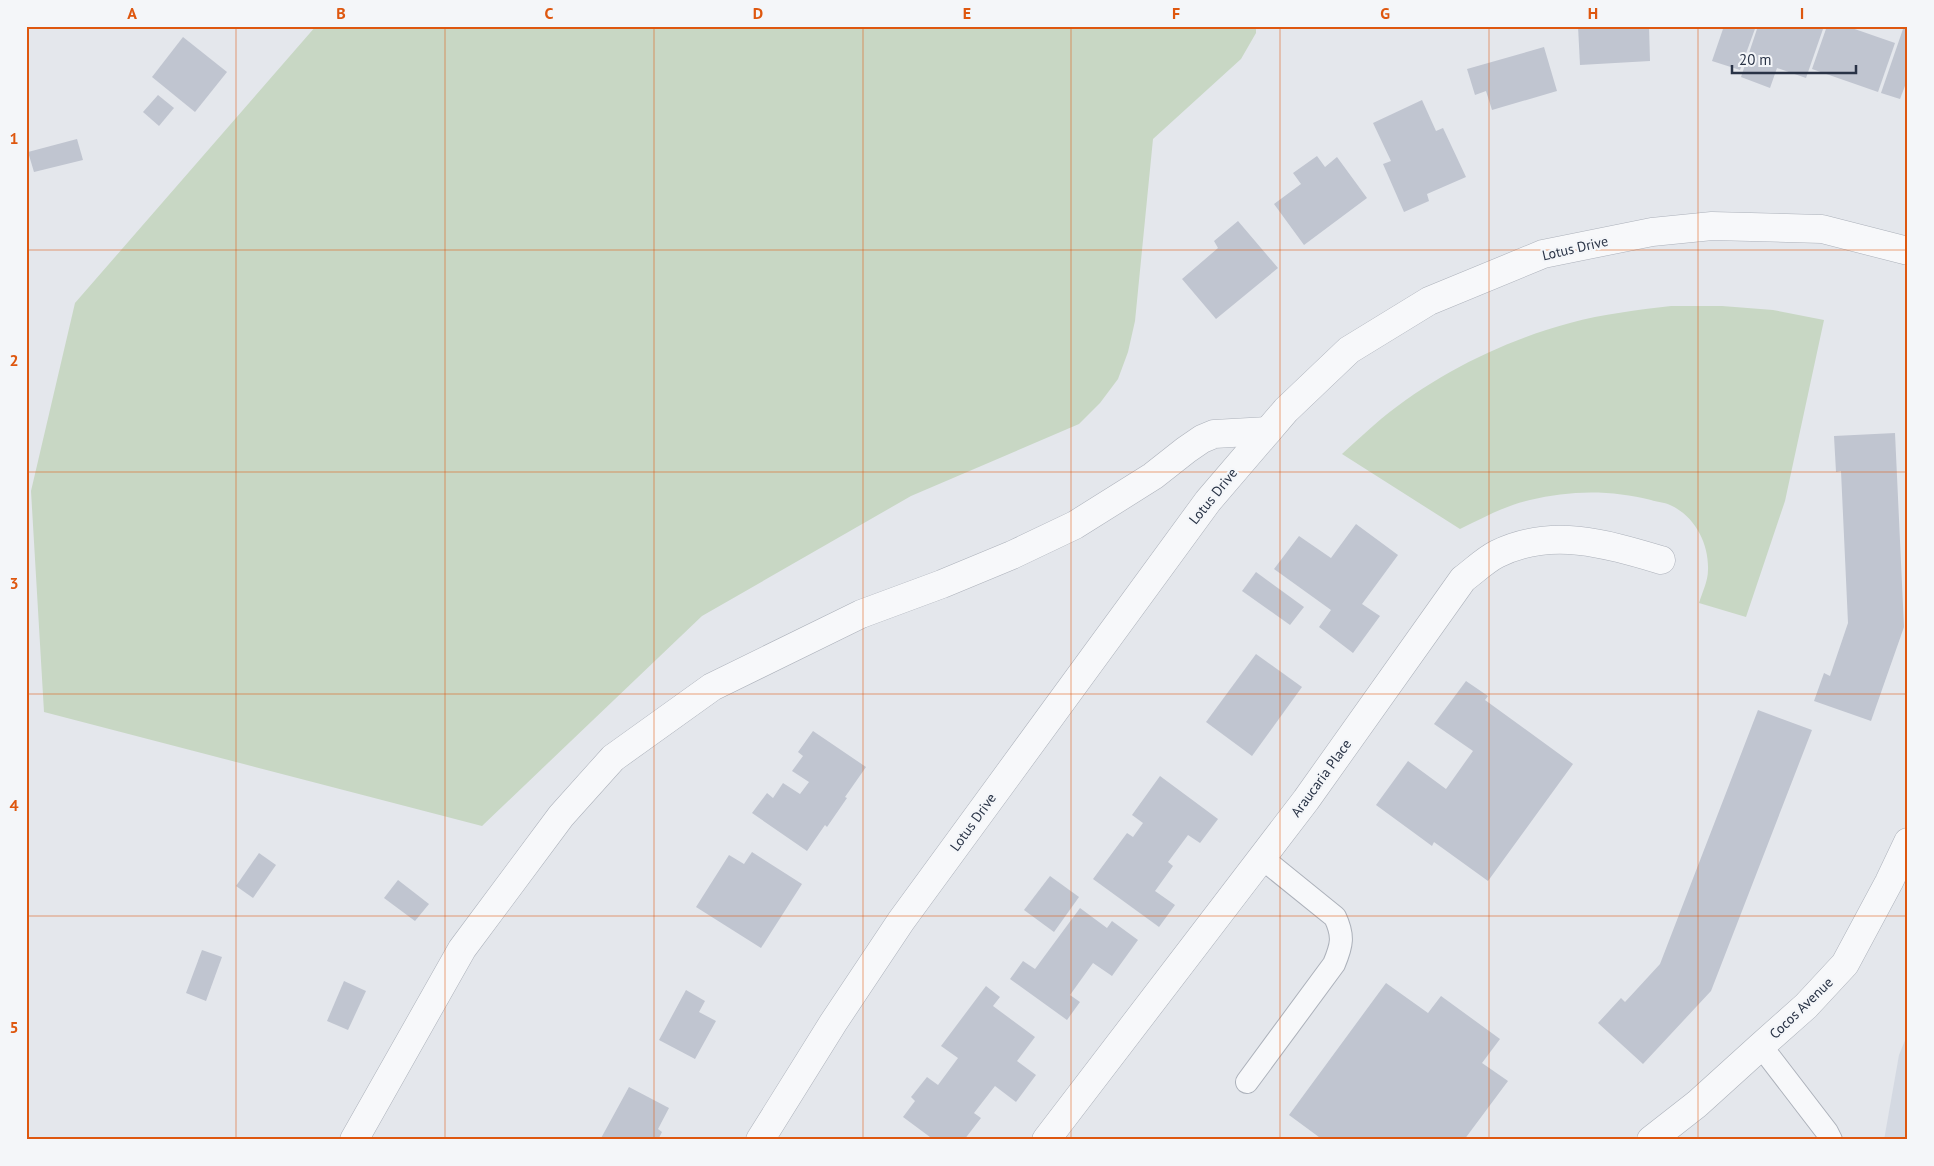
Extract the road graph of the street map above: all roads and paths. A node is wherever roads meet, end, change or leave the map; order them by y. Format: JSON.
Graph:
{"nodes":[{"id":1,"x":1908,"y":251,"type":"edge"},
{"id":2,"x":1268,"y":431,"type":"junction"},
{"id":3,"x":1661,"y":560,"type":"dead end"},
{"id":4,"x":1908,"y":842,"type":"edge"},
{"id":5,"x":1262,"y":858,"type":"junction"},
{"id":6,"x":1761,"y":1046,"type":"junction"},
{"id":7,"x":1247,"y":1082,"type":"dead end"},
{"id":8,"x":354,"y":1140,"type":"edge"},
{"id":9,"x":760,"y":1140,"type":"edge"},
{"id":10,"x":1046,"y":1140,"type":"edge"},
{"id":11,"x":1651,"y":1140,"type":"edge"},
{"id":12,"x":1831,"y":1140,"type":"edge"}],
"edges":[{"from":1,"to":2,"type":"street","name":"Lotus Drive"},
{"from":2,"to":8,"type":"street"},
{"from":2,"to":9,"type":"street","name":"Lotus Drive"},
{"from":3,"to":5,"type":"street","name":"Araucaria Place"},
{"from":4,"to":6,"type":"street","name":"Cocos Avenue"},
{"from":5,"to":7,"type":"lane"},
{"from":5,"to":10,"type":"street","name":"Araucaria Place"},
{"from":6,"to":11,"type":"street","name":"Cocos Avenue"},
{"from":6,"to":12,"type":"lane"}]}
